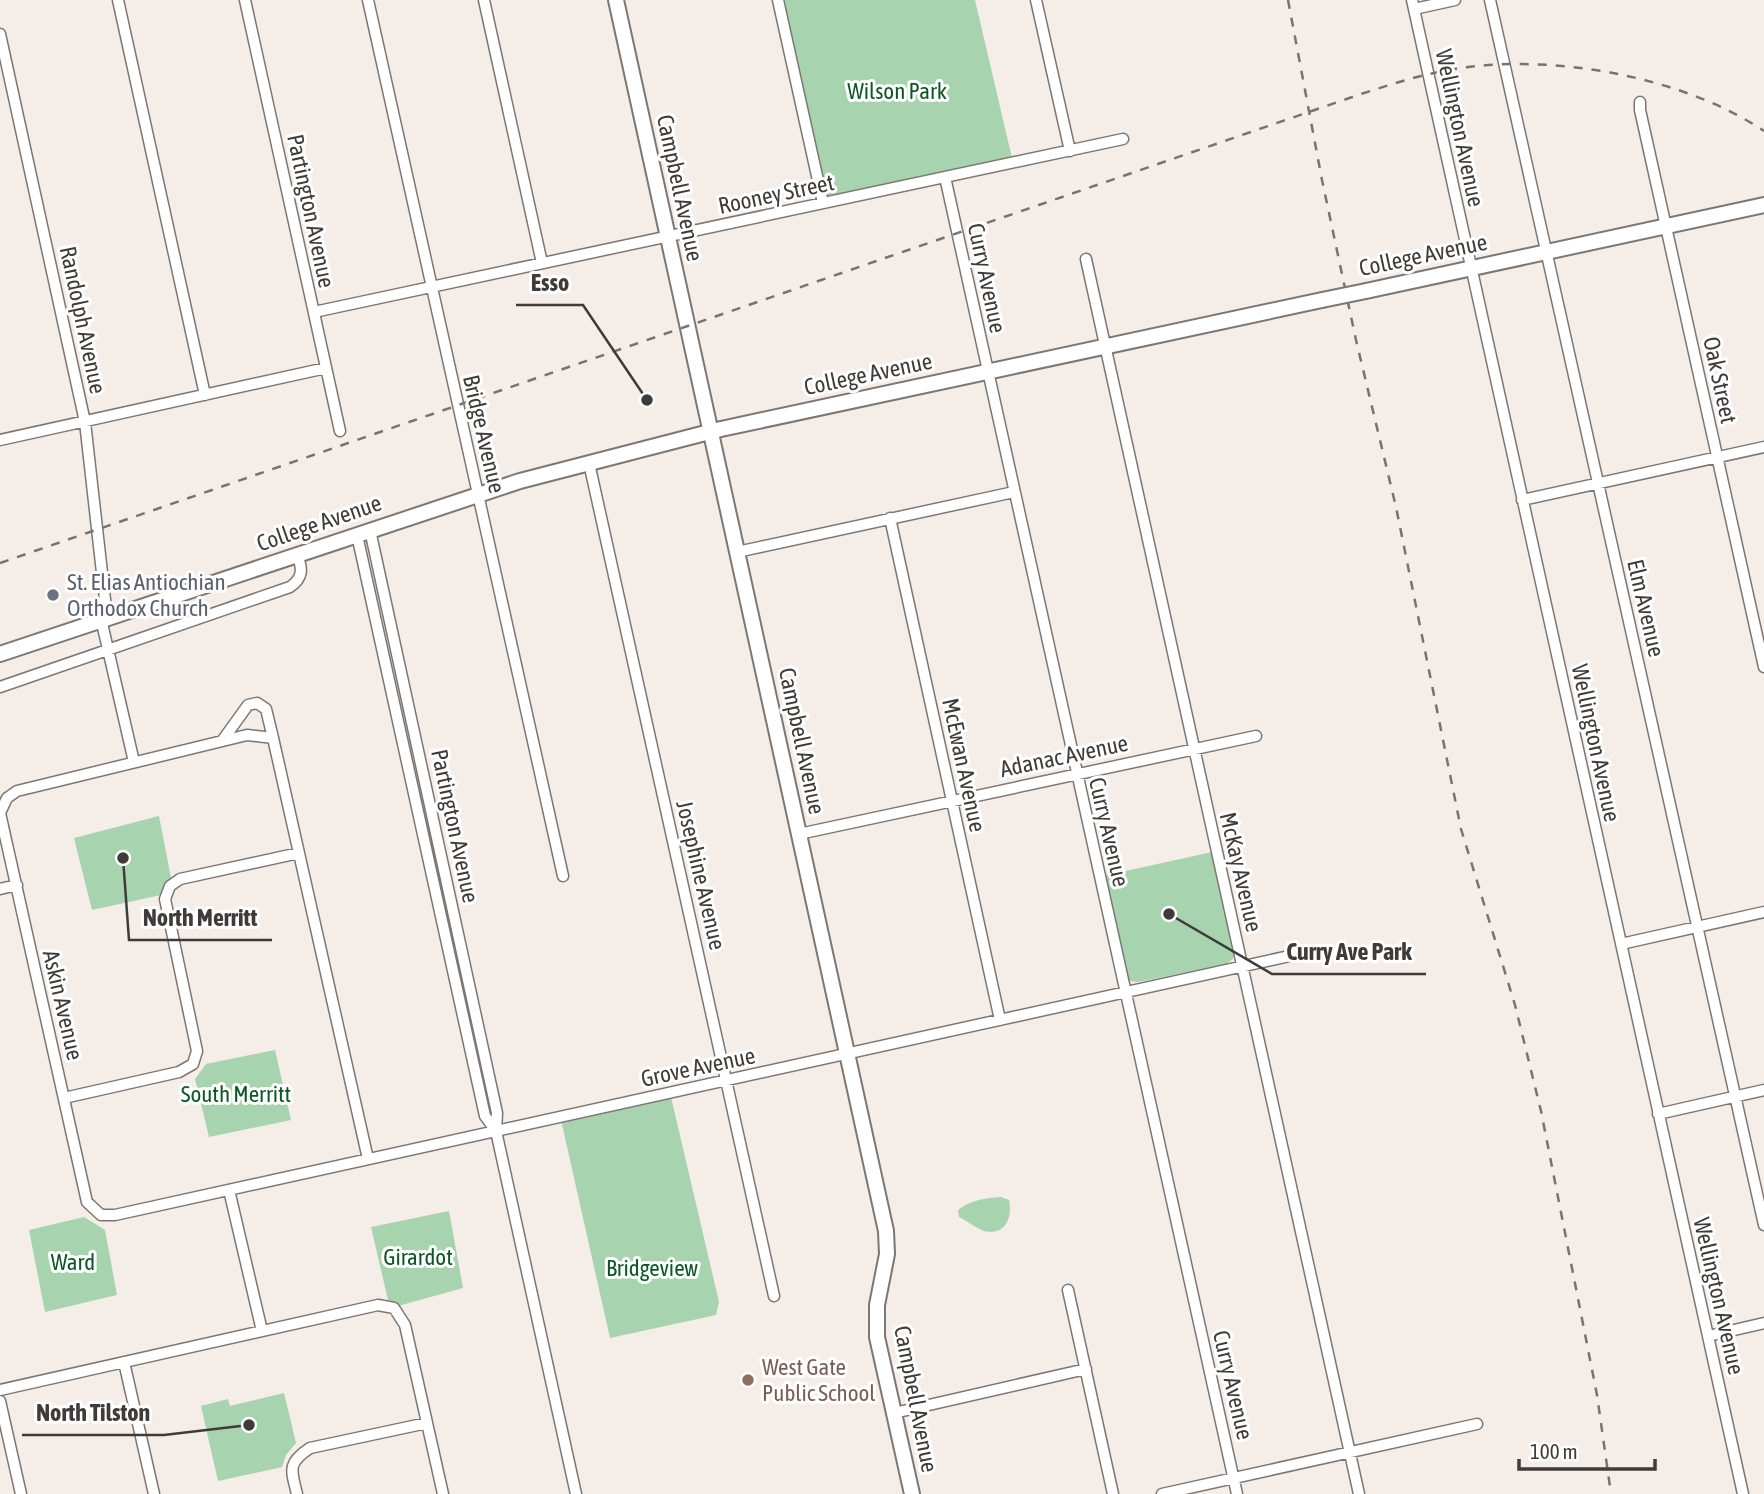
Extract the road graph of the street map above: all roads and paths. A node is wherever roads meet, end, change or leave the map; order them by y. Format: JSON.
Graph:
{"nodes":[{"id":1,"x":118,"y":0,"type":"edge"},
{"id":2,"x":245,"y":0,"type":"edge"},
{"id":3,"x":368,"y":0,"type":"edge"},
{"id":4,"x":484,"y":0,"type":"edge"},
{"id":5,"x":616,"y":0,"type":"edge"},
{"id":6,"x":778,"y":0,"type":"edge"},
{"id":7,"x":1036,"y":0,"type":"edge"},
{"id":8,"x":1455,"y":0,"type":"edge"},
{"id":9,"x":1490,"y":0,"type":"edge"},
{"id":10,"x":1413,"y":5,"type":"edge"},
{"id":11,"x":0,"y":34,"type":"edge"},
{"id":12,"x":1640,"y":102,"type":"dead end"},
{"id":13,"x":1123,"y":139,"type":"dead end"},
{"id":14,"x":1070,"y":150,"type":"junction"},
{"id":15,"x":945,"y":177,"type":"junction"},
{"id":16,"x":823,"y":203,"type":"junction"},
{"id":17,"x":1764,"y":205,"type":"edge"},
{"id":18,"x":1666,"y":226,"type":"junction"},
{"id":19,"x":668,"y":236,"type":"junction"},
{"id":20,"x":1546,"y":252,"type":"junction"},
{"id":21,"x":1086,"y":259,"type":"dead end"},
{"id":22,"x":542,"y":263,"type":"junction"},
{"id":23,"x":1471,"y":268,"type":"junction"},
{"id":24,"x":432,"y":287,"type":"junction"},
{"id":25,"x":314,"y":312,"type":"junction"},
{"id":26,"x":1105,"y":347,"type":"junction"},
{"id":27,"x":326,"y":368,"type":"junction"},
{"id":28,"x":987,"y":372,"type":"junction"},
{"id":29,"x":205,"y":395,"type":"junction"},
{"id":30,"x":85,"y":422,"type":"junction"},
{"id":31,"x":340,"y":431,"type":"dead end"},
{"id":32,"x":710,"y":432,"type":"junction"},
{"id":33,"x":0,"y":440,"type":"edge"},
{"id":34,"x":1764,"y":447,"type":"edge"},
{"id":35,"x":1717,"y":457,"type":"junction"},
{"id":36,"x":589,"y":463,"type":"junction"},
{"id":37,"x":1598,"y":483,"type":"junction"},
{"id":38,"x":1014,"y":492,"type":"junction"},
{"id":39,"x":478,"y":494,"type":"junction"},
{"id":40,"x":1522,"y":500,"type":"junction"},
{"id":41,"x":890,"y":519,"type":"junction"},
{"id":42,"x":363,"y":532,"type":"junction"},
{"id":43,"x":737,"y":552,"type":"junction"},
{"id":44,"x":298,"y":555,"type":"junction"},
{"id":45,"x":104,"y":618,"type":"junction"},
{"id":46,"x":108,"y":650,"type":"junction"},
{"id":47,"x":0,"y":654,"type":"edge"},
{"id":48,"x":1764,"y":667,"type":"edge"},
{"id":49,"x":0,"y":687,"type":"edge"},
{"id":50,"x":1256,"y":736,"type":"dead end"},
{"id":51,"x":273,"y":738,"type":"junction"},
{"id":52,"x":222,"y":741,"type":"junction"},
{"id":53,"x":1193,"y":748,"type":"junction"},
{"id":54,"x":134,"y":762,"type":"junction"},
{"id":55,"x":1077,"y":773,"type":"junction"},
{"id":56,"x":952,"y":800,"type":"junction"},
{"id":57,"x":799,"y":834,"type":"junction"},
{"id":58,"x":299,"y":853,"type":"junction"},
{"id":59,"x":563,"y":876,"type":"dead end"},
{"id":60,"x":17,"y":885,"type":"junction"},
{"id":61,"x":0,"y":889,"type":"edge"},
{"id":62,"x":1764,"y":912,"type":"edge"},
{"id":63,"x":1697,"y":927,"type":"junction"},
{"id":64,"x":1621,"y":944,"type":"junction"},
{"id":65,"x":1303,"y":953,"type":"dead end"},
{"id":66,"x":1242,"y":966,"type":"junction"},
{"id":67,"x":1125,"y":992,"type":"junction"},
{"id":68,"x":1000,"y":1020,"type":"junction"},
{"id":69,"x":847,"y":1054,"type":"junction"},
{"id":70,"x":726,"y":1080,"type":"junction"},
{"id":71,"x":1764,"y":1090,"type":"edge"},
{"id":72,"x":1735,"y":1097,"type":"junction"},
{"id":73,"x":64,"y":1098,"type":"junction"},
{"id":74,"x":1658,"y":1114,"type":"junction"},
{"id":75,"x":496,"y":1131,"type":"junction"},
{"id":76,"x":368,"y":1159,"type":"junction"},
{"id":77,"x":229,"y":1190,"type":"junction"},
{"id":78,"x":101,"y":1215,"type":"joint"},
{"id":79,"x":1764,"y":1225,"type":"edge"},
{"id":80,"x":1068,"y":1290,"type":"dead end"},
{"id":81,"x":774,"y":1296,"type":"dead end"},
{"id":82,"x":1764,"y":1323,"type":"edge"},
{"id":83,"x":262,"y":1331,"type":"junction"},
{"id":84,"x":1708,"y":1336,"type":"junction"},
{"id":85,"x":124,"y":1362,"type":"junction"},
{"id":86,"x":1086,"y":1369,"type":"junction"},
{"id":87,"x":0,"y":1390,"type":"edge"},
{"id":88,"x":0,"y":1401,"type":"edge"},
{"id":89,"x":894,"y":1413,"type":"junction"},
{"id":90,"x":427,"y":1423,"type":"junction"},
{"id":91,"x":1477,"y":1424,"type":"dead end"},
{"id":92,"x":1350,"y":1452,"type":"junction"},
{"id":93,"x":1234,"y":1478,"type":"junction"},
{"id":94,"x":21,"y":1494,"type":"edge"},
{"id":95,"x":154,"y":1494,"type":"edge"},
{"id":96,"x":297,"y":1494,"type":"edge"},
{"id":97,"x":443,"y":1494,"type":"edge"},
{"id":98,"x":576,"y":1494,"type":"edge"},
{"id":99,"x":912,"y":1494,"type":"edge"},
{"id":100,"x":1113,"y":1494,"type":"edge"},
{"id":101,"x":1162,"y":1494,"type":"edge"},
{"id":102,"x":1237,"y":1494,"type":"edge"},
{"id":103,"x":1359,"y":1494,"type":"edge"},
{"id":104,"x":1743,"y":1494,"type":"edge"}],
"edges":[{"from":1,"to":29,"type":"street"},
{"from":2,"to":25,"type":"street","name":"Partington Avenue"},
{"from":3,"to":24,"type":"street","name":"Bridge Avenue"},
{"from":4,"to":22,"type":"street"},
{"from":5,"to":19,"type":"street","name":"Campbell Avenue"},
{"from":6,"to":16,"type":"street"},
{"from":7,"to":14,"type":"street"},
{"from":8,"to":10,"type":"street"},
{"from":9,"to":20,"type":"street","name":"Elm Avenue"},
{"from":10,"to":23,"type":"street","name":"Wellington Avenue"},
{"from":11,"to":30,"type":"street","name":"Randolph Avenue"},
{"from":12,"to":18,"type":"street","name":"Oak Street"},
{"from":13,"to":14,"type":"street","name":"Rooney Street"},
{"from":14,"to":15,"type":"street","name":"Rooney Street"},
{"from":15,"to":16,"type":"street","name":"Rooney Street"},
{"from":15,"to":28,"type":"street","name":"Curry Avenue"},
{"from":16,"to":19,"type":"street","name":"Rooney Street"},
{"from":17,"to":18,"type":"street","name":"College Avenue"},
{"from":18,"to":20,"type":"street","name":"College Avenue"},
{"from":18,"to":35,"type":"street","name":"Oak Street"},
{"from":19,"to":22,"type":"street","name":"Rooney Street"},
{"from":19,"to":32,"type":"street","name":"Campbell Avenue"},
{"from":20,"to":23,"type":"street","name":"College Avenue"},
{"from":20,"to":37,"type":"street","name":"Elm Avenue"},
{"from":21,"to":26,"type":"street","name":"McKay Avenue"},
{"from":22,"to":24,"type":"street","name":"Rooney Street"},
{"from":23,"to":26,"type":"street","name":"College Avenue","bridge":true},
{"from":23,"to":40,"type":"street","name":"Wellington Avenue"},
{"from":24,"to":25,"type":"street","name":"Rooney Street"},
{"from":24,"to":39,"type":"street","name":"Bridge Avenue"},
{"from":25,"to":27,"type":"street","name":"Partington Avenue"},
{"from":26,"to":28,"type":"street","name":"College Avenue"},
{"from":26,"to":53,"type":"street","name":"McKay Avenue"},
{"from":27,"to":29,"type":"street"},
{"from":27,"to":31,"type":"street","name":"Partington Avenue"},
{"from":28,"to":32,"type":"street","name":"College Avenue"},
{"from":28,"to":38,"type":"street","name":"Curry Avenue"},
{"from":29,"to":30,"type":"street"},
{"from":30,"to":33,"type":"street"},
{"from":30,"to":45,"type":"street","name":"Randolph Avenue"},
{"from":32,"to":36,"type":"street","name":"College Avenue"},
{"from":32,"to":43,"type":"street","name":"Campbell Avenue"},
{"from":34,"to":35,"type":"street"},
{"from":35,"to":37,"type":"street"},
{"from":35,"to":48,"type":"street","name":"Oak Street"},
{"from":36,"to":39,"type":"street","name":"College Avenue"},
{"from":36,"to":70,"type":"street","name":"Josephine Avenue"},
{"from":37,"to":40,"type":"street"},
{"from":37,"to":63,"type":"street","name":"Elm Avenue"},
{"from":38,"to":41,"type":"street"},
{"from":38,"to":55,"type":"street","name":"Curry Avenue"},
{"from":39,"to":42,"type":"street","name":"College Avenue"},
{"from":39,"to":59,"type":"street","name":"Bridge Avenue"},
{"from":40,"to":64,"type":"street","name":"Wellington Avenue"},
{"from":41,"to":43,"type":"street"},
{"from":41,"to":56,"type":"street","name":"McEwan Avenue"},
{"from":42,"to":44,"type":"street","name":"College Avenue"},
{"from":42,"to":75,"type":"street","name":"Partington Avenue"},
{"from":43,"to":57,"type":"street","name":"Campbell Avenue"},
{"from":44,"to":45,"type":"street","name":"College Avenue"},
{"from":44,"to":46,"type":"street"},
{"from":45,"to":46,"type":"street","name":"Randolph Avenue"},
{"from":45,"to":47,"type":"street","name":"College Avenue"},
{"from":46,"to":49,"type":"street"},
{"from":46,"to":54,"type":"street","name":"Randolph Avenue"},
{"from":50,"to":53,"type":"street","name":"Adanac Avenue"},
{"from":51,"to":52,"type":"street"},
{"from":51,"to":52,"type":"street"},
{"from":51,"to":58,"type":"street"},
{"from":52,"to":54,"type":"street"},
{"from":53,"to":55,"type":"street","name":"Adanac Avenue"},
{"from":53,"to":66,"type":"street","name":"McKay Avenue"},
{"from":54,"to":60,"type":"street","name":"Askin Avenue"},
{"from":55,"to":56,"type":"street","name":"Adanac Avenue"},
{"from":55,"to":67,"type":"street","name":"Curry Avenue"},
{"from":56,"to":57,"type":"street","name":"Adanac Avenue"},
{"from":56,"to":68,"type":"street","name":"McEwan Avenue"},
{"from":57,"to":69,"type":"street","name":"Campbell Avenue"},
{"from":58,"to":73,"type":"street"},
{"from":58,"to":76,"type":"street"},
{"from":60,"to":61,"type":"street"},
{"from":60,"to":73,"type":"street","name":"Askin Avenue"},
{"from":62,"to":63,"type":"street"},
{"from":63,"to":64,"type":"street"},
{"from":63,"to":72,"type":"street","name":"Elm Avenue"},
{"from":64,"to":74,"type":"street","name":"Wellington Avenue"},
{"from":65,"to":66,"type":"street","name":"Grove Avenue"},
{"from":66,"to":67,"type":"street","name":"Grove Avenue"},
{"from":66,"to":92,"type":"street","name":"McKay Avenue"},
{"from":67,"to":68,"type":"street","name":"Grove Avenue"},
{"from":67,"to":93,"type":"street","name":"Curry Avenue"},
{"from":68,"to":69,"type":"street","name":"Grove Avenue"},
{"from":69,"to":70,"type":"street","name":"Grove Avenue"},
{"from":69,"to":89,"type":"street","name":"Campbell Avenue"},
{"from":70,"to":75,"type":"street","name":"Grove Avenue"},
{"from":70,"to":81,"type":"street","name":"Josephine Avenue"},
{"from":71,"to":72,"type":"street"},
{"from":72,"to":74,"type":"street"},
{"from":72,"to":79,"type":"street","name":"Elm Avenue"},
{"from":73,"to":78,"type":"street","name":"Askin Avenue"},
{"from":74,"to":84,"type":"street","name":"Wellington Avenue"},
{"from":75,"to":76,"type":"street","name":"Grove Avenue"},
{"from":75,"to":98,"type":"street","name":"Partington Avenue"},
{"from":76,"to":77,"type":"street","name":"Grove Avenue"},
{"from":77,"to":78,"type":"street","name":"Grove Avenue"},
{"from":77,"to":83,"type":"street"},
{"from":80,"to":86,"type":"street"},
{"from":82,"to":84,"type":"street"},
{"from":83,"to":85,"type":"street"},
{"from":83,"to":90,"type":"street"},
{"from":84,"to":104,"type":"street","name":"Wellington Avenue"},
{"from":85,"to":87,"type":"street"},
{"from":85,"to":95,"type":"street"},
{"from":86,"to":89,"type":"street"},
{"from":86,"to":100,"type":"street"},
{"from":88,"to":94,"type":"street"},
{"from":89,"to":99,"type":"street","name":"Campbell Avenue"},
{"from":90,"to":96,"type":"street"},
{"from":90,"to":97,"type":"street"},
{"from":91,"to":92,"type":"street"},
{"from":92,"to":93,"type":"street"},
{"from":92,"to":103,"type":"street","name":"McKay Avenue"},
{"from":93,"to":101,"type":"street"},
{"from":93,"to":102,"type":"street","name":"Curry Avenue"}]}
